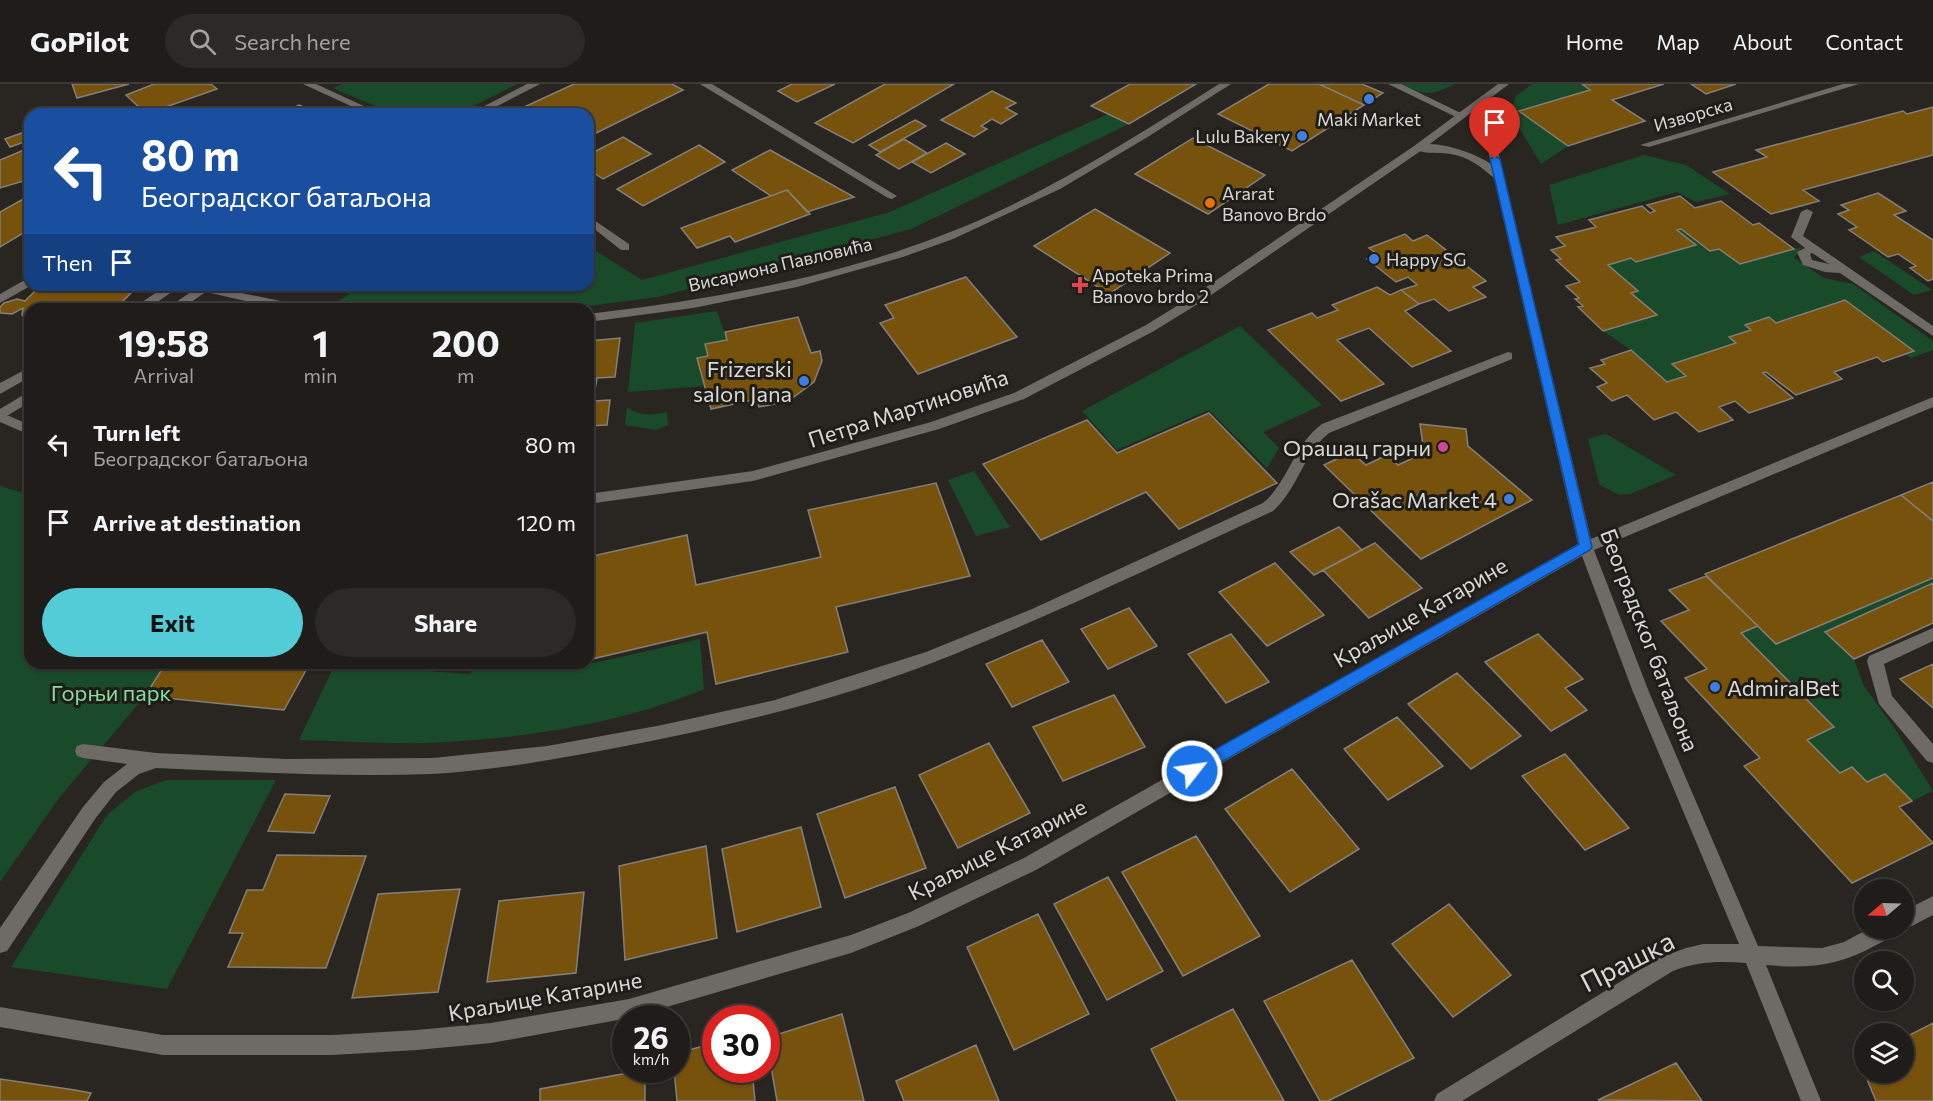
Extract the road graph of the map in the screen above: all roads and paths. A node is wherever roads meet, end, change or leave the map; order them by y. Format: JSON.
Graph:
{"nodes":[{"id":1,"x":308,"y":84,"type":"edge"},
{"id":2,"x":536,"y":84,"type":"edge"},
{"id":3,"x":705,"y":84,"type":"edge"},
{"id":4,"x":1226,"y":84,"type":"edge"},
{"id":5,"x":1393,"y":84,"type":"edge"},
{"id":6,"x":1504,"y":84,"type":"edge"},
{"id":7,"x":1854,"y":84,"type":"edge"},
{"id":8,"x":1481,"y":101,"type":"junction"},
{"id":9,"x":362,"y":108,"type":"edge"},
{"id":10,"x":486,"y":108,"type":"edge"},
{"id":11,"x":1462,"y":116,"type":"junction"},
{"id":12,"x":1645,"y":145,"type":"dead end"},
{"id":13,"x":1418,"y":148,"type":"junction"},
{"id":14,"x":1499,"y":179,"type":"junction"},
{"id":15,"x":892,"y":196,"type":"dead end"},
{"id":16,"x":1807,"y":212,"type":"dead end"},
{"id":17,"x":594,"y":224,"type":"edge"},
{"id":18,"x":625,"y":247,"type":"dead end"},
{"id":19,"x":24,"y":285,"type":"edge"},
{"id":20,"x":166,"y":291,"type":"edge"},
{"id":21,"x":200,"y":291,"type":"edge"},
{"id":22,"x":228,"y":291,"type":"edge"},
{"id":23,"x":0,"y":299,"type":"edge"},
{"id":24,"x":148,"y":303,"type":"edge"},
{"id":25,"x":181,"y":303,"type":"edge"},
{"id":26,"x":276,"y":303,"type":"edge"},
{"id":27,"x":594,"y":317,"type":"edge"},
{"id":28,"x":1933,"y":332,"type":"edge"},
{"id":29,"x":1508,"y":356,"type":"dead end"},
{"id":30,"x":24,"y":375,"type":"edge"},
{"id":31,"x":0,"y":389,"type":"edge"},
{"id":32,"x":24,"y":400,"type":"edge"},
{"id":33,"x":1933,"y":402,"type":"edge"},
{"id":34,"x":0,"y":416,"type":"edge"},
{"id":35,"x":24,"y":426,"type":"edge"},
{"id":36,"x":594,"y":498,"type":"edge"},
{"id":37,"x":1586,"y":547,"type":"junction"},
{"id":38,"x":1933,"y":634,"type":"edge"},
{"id":39,"x":83,"y":750,"type":"dead end"},
{"id":40,"x":1933,"y":756,"type":"edge"},
{"id":41,"x":156,"y":760,"type":"junction"},
{"id":42,"x":1933,"y":905,"type":"edge"},
{"id":43,"x":1914,"y":915,"type":"edge"},
{"id":44,"x":1868,"y":939,"type":"edge"},
{"id":45,"x":0,"y":944,"type":"edge"},
{"id":46,"x":1752,"y":955,"type":"junction"},
{"id":47,"x":0,"y":1017,"type":"edge"},
{"id":48,"x":1444,"y":1101,"type":"edge"},
{"id":49,"x":1811,"y":1101,"type":"edge"}],
"edges":[{"from":1,"to":9,"type":"street"},
{"from":2,"to":10,"type":"street"},
{"from":3,"to":15,"type":"street"},
{"from":4,"to":27,"type":"street","name":"Висариона Павловића"},
{"from":5,"to":11,"type":"street"},
{"from":6,"to":8,"type":"street"},
{"from":7,"to":12,"type":"street","name":"Изворска"},
{"from":8,"to":11,"type":"street","name":"Петра Мартиновића"},
{"from":8,"to":14,"type":"street","name":"Београдског батаљона"},
{"from":11,"to":13,"type":"street","name":"Петра Мартиновића"},
{"from":13,"to":14,"type":"street"},
{"from":13,"to":36,"type":"street","name":"Петра Мартиновића"},
{"from":14,"to":37,"type":"street","name":"Београдског батаљона"},
{"from":16,"to":28,"type":"street"},
{"from":17,"to":18,"type":"street"},
{"from":19,"to":23,"type":"street"},
{"from":20,"to":24,"type":"street"},
{"from":21,"to":25,"type":"street"},
{"from":22,"to":26,"type":"street"},
{"from":29,"to":41,"type":"street"},
{"from":30,"to":31,"type":"street"},
{"from":32,"to":34,"type":"street"},
{"from":33,"to":37,"type":"street","name":"Краљице Катарине"},
{"from":34,"to":35,"type":"street"},
{"from":37,"to":46,"type":"street","name":"Београдског батаљона"},
{"from":37,"to":47,"type":"street","name":"Краљице Катарине"},
{"from":38,"to":40,"type":"street"},
{"from":39,"to":41,"type":"street"},
{"from":41,"to":45,"type":"street"},
{"from":42,"to":43,"type":"street"},
{"from":44,"to":46,"type":"street","name":"Прашка"},
{"from":46,"to":48,"type":"street","name":"Прашка"},
{"from":46,"to":49,"type":"street","name":"Београдског батаљона"}]}
